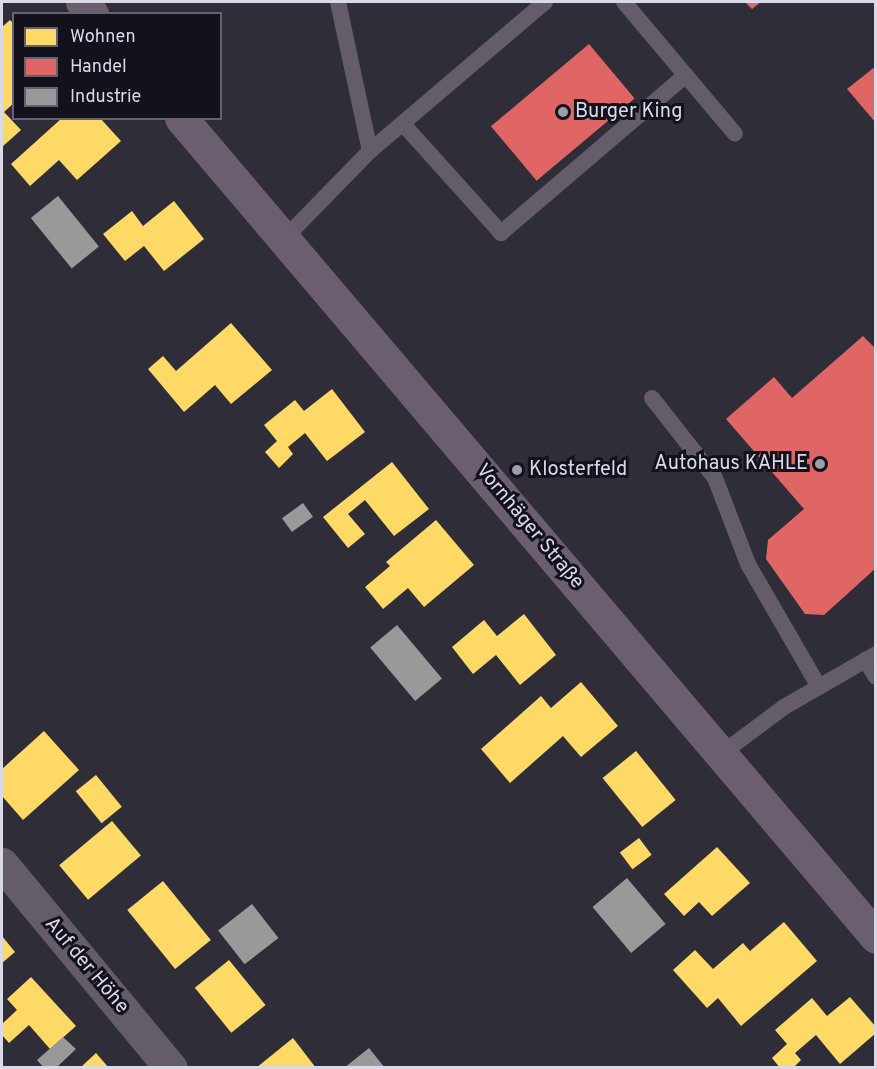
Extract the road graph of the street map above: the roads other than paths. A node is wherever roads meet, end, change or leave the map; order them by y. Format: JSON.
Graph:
{"nodes":[{"id":1,"x":338,"y":2,"type":"edge"},
{"id":2,"x":545,"y":2,"type":"edge"},
{"id":3,"x":624,"y":2,"type":"edge"},
{"id":4,"x":686,"y":75,"type":"junction"},
{"id":5,"x":183,"y":120,"type":"edge"},
{"id":6,"x":403,"y":124,"type":"junction"},
{"id":7,"x":735,"y":134,"type":"dead end"},
{"id":8,"x":370,"y":151,"type":"junction"},
{"id":9,"x":283,"y":240,"type":"junction"},
{"id":10,"x":652,"y":398,"type":"dead end"},
{"id":11,"x":870,"y":657,"type":"edge"},
{"id":12,"x":876,"y":677,"type":"edge"},
{"id":13,"x":819,"y":687,"type":"junction"},
{"id":14,"x":721,"y":754,"type":"junction"},
{"id":15,"x":2,"y":864,"type":"edge"},
{"id":16,"x":876,"y":937,"type":"edge"},
{"id":17,"x":171,"y":1068,"type":"edge"}],
"edges":[{"from":1,"to":8,"type":"lane"},
{"from":2,"to":6,"type":"lane"},
{"from":3,"to":4,"type":"lane"},
{"from":4,"to":6,"type":"lane"},
{"from":4,"to":7,"type":"lane"},
{"from":5,"to":9,"type":"main road","name":"Vornhäger Straße"},
{"from":6,"to":8,"type":"lane"},
{"from":8,"to":9,"type":"lane"},
{"from":9,"to":14,"type":"main road","name":"Vornhäger Straße"},
{"from":10,"to":13,"type":"lane"},
{"from":11,"to":12,"type":"lane"},
{"from":11,"to":13,"type":"lane"},
{"from":13,"to":14,"type":"lane"},
{"from":14,"to":16,"type":"main road","name":"Vornhäger Straße"},
{"from":15,"to":17,"type":"street","name":"Auf der Höhe"}]}
